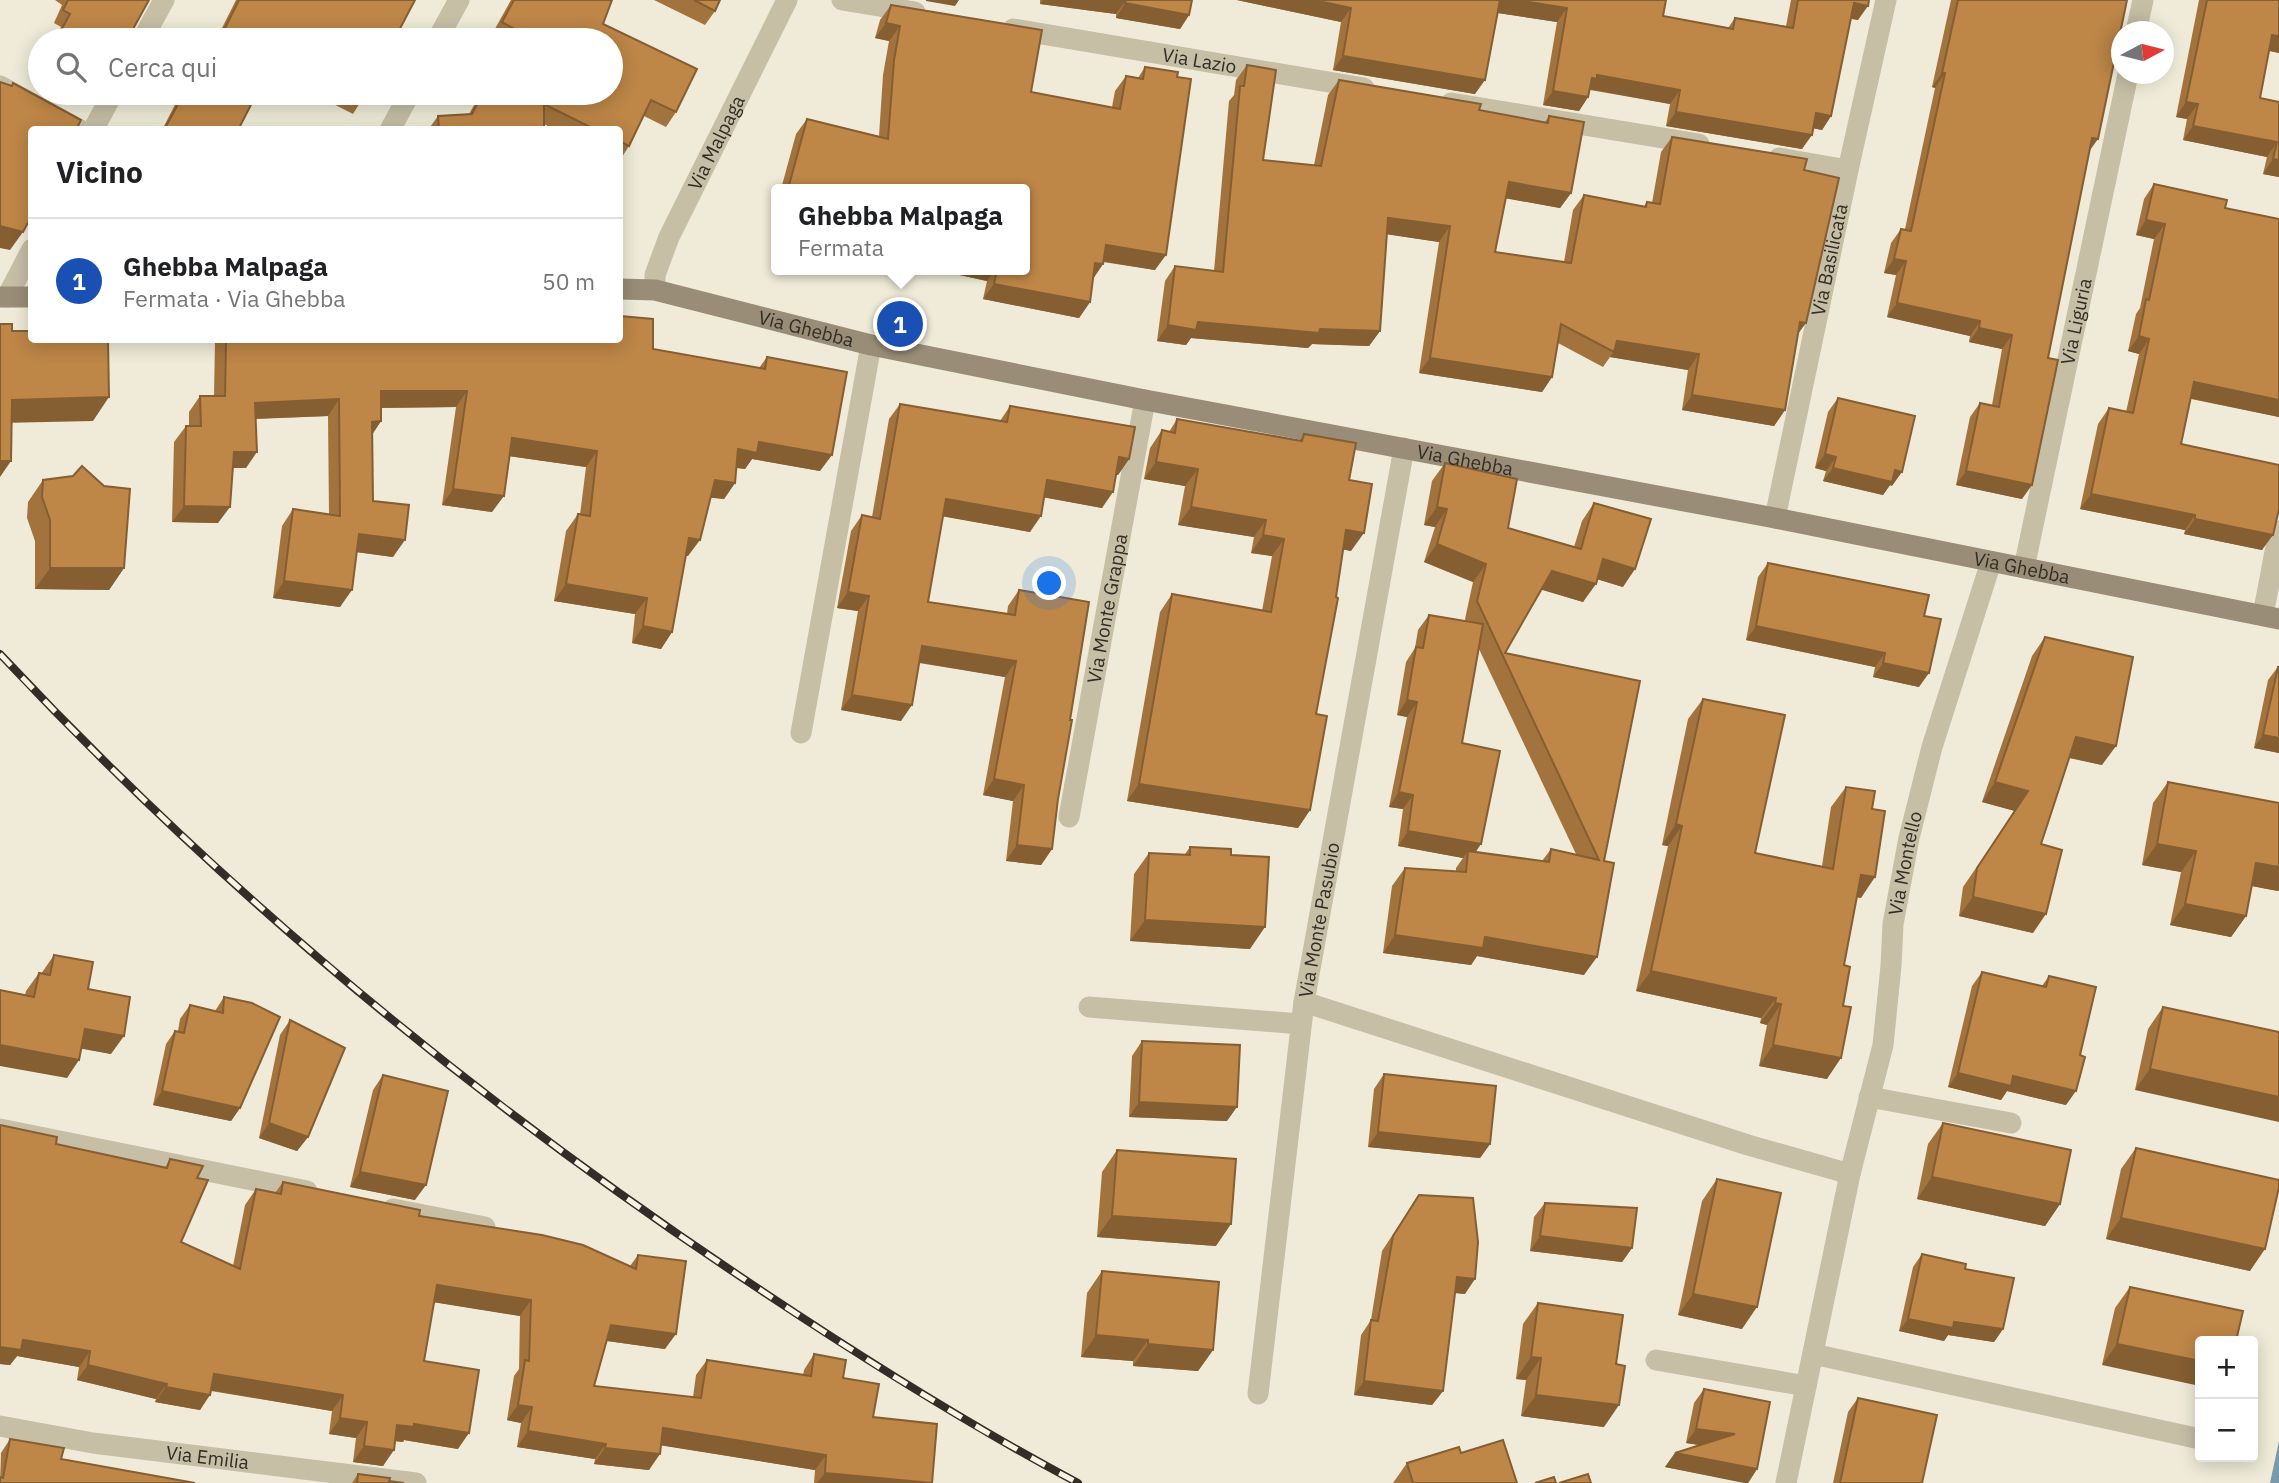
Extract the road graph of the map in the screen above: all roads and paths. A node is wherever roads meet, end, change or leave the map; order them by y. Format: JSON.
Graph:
{"nodes":[{"id":1,"x":164,"y":0,"type":"edge"},
{"id":2,"x":459,"y":0,"type":"edge"},
{"id":3,"x":787,"y":0,"type":"edge"},
{"id":4,"x":842,"y":0,"type":"edge"},
{"id":5,"x":1886,"y":0,"type":"edge"},
{"id":6,"x":2143,"y":0,"type":"edge"},
{"id":7,"x":938,"y":16,"type":"edge"},
{"id":8,"x":2138,"y":21,"type":"edge"},
{"id":9,"x":993,"y":26,"type":"edge"},
{"id":10,"x":149,"y":28,"type":"edge"},
{"id":11,"x":444,"y":28,"type":"edge"},
{"id":12,"x":2126,"y":84,"type":"edge"},
{"id":13,"x":0,"y":86,"type":"edge"},
{"id":14,"x":1379,"y":91,"type":"edge"},
{"id":15,"x":1434,"y":100,"type":"edge"},
{"id":16,"x":28,"y":101,"type":"edge"},
{"id":17,"x":35,"y":105,"type":"edge"},
{"id":18,"x":107,"y":105,"type":"edge"},
{"id":19,"x":404,"y":105,"type":"edge"},
{"id":20,"x":73,"y":126,"type":"edge"},
{"id":21,"x":95,"y":126,"type":"edge"},
{"id":22,"x":392,"y":126,"type":"edge"},
{"id":23,"x":1724,"y":149,"type":"edge"},
{"id":24,"x":1765,"y":156,"type":"edge"},
{"id":25,"x":1848,"y":170,"type":"junction"},
{"id":26,"x":28,"y":256,"type":"edge"},
{"id":27,"x":623,"y":289,"type":"edge"},
{"id":28,"x":655,"y":290,"type":"junction"},
{"id":29,"x":3,"y":297,"type":"edge"},
{"id":30,"x":28,"y":297,"type":"edge"},
{"id":31,"x":871,"y":345,"type":"junction"},
{"id":32,"x":1145,"y":400,"type":"junction"},
{"id":33,"x":1404,"y":448,"type":"junction"},
{"id":34,"x":1775,"y":518,"type":"junction"},
{"id":35,"x":2279,"y":531,"type":"edge"},
{"id":36,"x":1992,"y":562,"type":"junction"},
{"id":37,"x":2024,"y":568,"type":"junction"},
{"id":38,"x":2271,"y":617,"type":"edge"},
{"id":39,"x":801,"y":733,"type":"dead end"},
{"id":40,"x":1069,"y":817,"type":"dead end"},
{"id":41,"x":1304,"y":1002,"type":"junction"},
{"id":42,"x":1089,"y":1006,"type":"dead end"},
{"id":43,"x":1301,"y":1024,"type":"junction"},
{"id":44,"x":1869,"y":1097,"type":"junction"},
{"id":45,"x":2011,"y":1123,"type":"dead end"},
{"id":46,"x":0,"y":1129,"type":"edge"},
{"id":47,"x":1850,"y":1174,"type":"junction"},
{"id":48,"x":324,"y":1195,"type":"edge"},
{"id":49,"x":377,"y":1206,"type":"edge"},
{"id":50,"x":499,"y":1230,"type":"edge"},
{"id":51,"x":1813,"y":1354,"type":"junction"},
{"id":52,"x":1656,"y":1360,"type":"dead end"},
{"id":53,"x":1806,"y":1386,"type":"junction"},
{"id":54,"x":1258,"y":1394,"type":"dead end"},
{"id":55,"x":0,"y":1426,"type":"edge"},
{"id":56,"x":2195,"y":1438,"type":"edge"},
{"id":57,"x":416,"y":1483,"type":"edge"},
{"id":58,"x":1786,"y":1483,"type":"edge"}],
"edges":[{"from":1,"to":10,"type":"street"},
{"from":2,"to":11,"type":"street"},
{"from":3,"to":28,"type":"street","name":"Via Malpaga"},
{"from":4,"to":7,"type":"street"},
{"from":5,"to":25,"type":"street","name":"Via Basilicata"},
{"from":6,"to":8,"type":"street"},
{"from":9,"to":14,"type":"street","name":"Via Lazio"},
{"from":12,"to":37,"type":"street","name":"Via Liguria"},
{"from":13,"to":16,"type":"street"},
{"from":15,"to":23,"type":"street"},
{"from":17,"to":20,"type":"street"},
{"from":18,"to":21,"type":"street"},
{"from":19,"to":22,"type":"street"},
{"from":24,"to":25,"type":"street"},
{"from":25,"to":34,"type":"street","name":"Via Basilicata"},
{"from":26,"to":29,"type":"street"},
{"from":27,"to":28,"type":"street","name":"Via Ghebba"},
{"from":28,"to":31,"type":"street","name":"Via Ghebba"},
{"from":29,"to":30,"type":"street"},
{"from":31,"to":32,"type":"street","name":"Via Ghebba"},
{"from":31,"to":39,"type":"street"},
{"from":32,"to":33,"type":"street","name":"Via Ghebba"},
{"from":32,"to":40,"type":"street","name":"Via Monte Grappa"},
{"from":33,"to":34,"type":"street","name":"Via Ghebba"},
{"from":33,"to":41,"type":"street","name":"Via Monte Pasubio"},
{"from":34,"to":36,"type":"street","name":"Via Ghebba"},
{"from":35,"to":38,"type":"street"},
{"from":36,"to":37,"type":"street","name":"Via Ghebba"},
{"from":36,"to":44,"type":"street","name":"Via Montello"},
{"from":37,"to":38,"type":"street","name":"Via Ghebba"},
{"from":41,"to":43,"type":"street","name":"Via Monte Pasubio"},
{"from":41,"to":47,"type":"street"},
{"from":42,"to":43,"type":"street"},
{"from":43,"to":54,"type":"street","name":"Via Monte Pasubio"},
{"from":44,"to":45,"type":"street"},
{"from":44,"to":47,"type":"street","name":"Via Montello"},
{"from":46,"to":48,"type":"street"},
{"from":47,"to":51,"type":"street","name":"Via Montello"},
{"from":49,"to":50,"type":"street"},
{"from":51,"to":53,"type":"street","name":"Via Montello"},
{"from":51,"to":56,"type":"street"},
{"from":52,"to":53,"type":"street"},
{"from":53,"to":58,"type":"street","name":"Via Montello"},
{"from":55,"to":57,"type":"street","name":"Via Emilia"}]}
